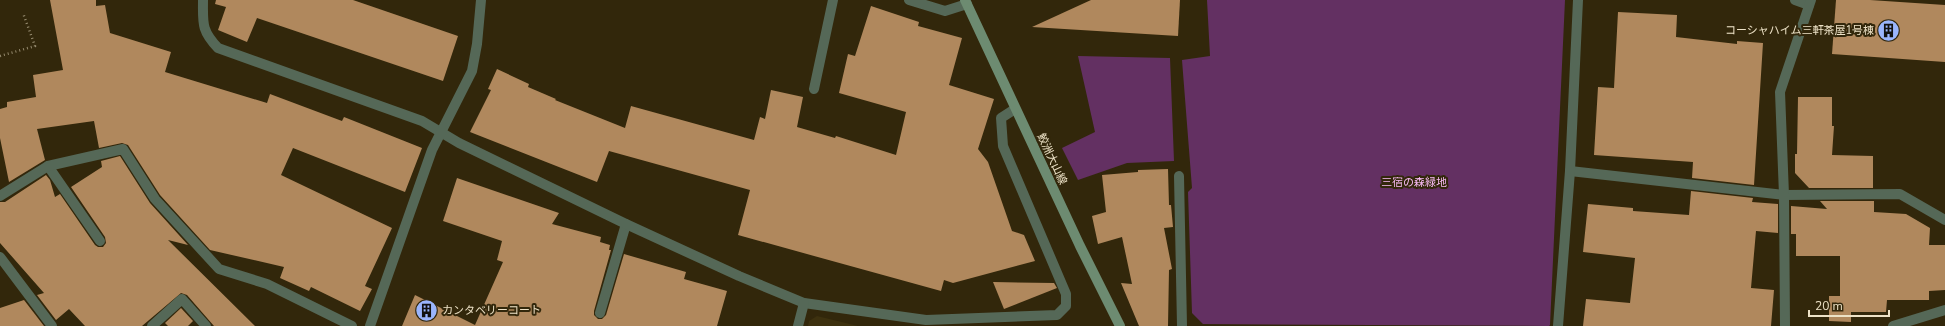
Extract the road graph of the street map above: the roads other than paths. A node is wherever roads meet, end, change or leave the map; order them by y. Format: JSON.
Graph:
{"nodes":[{"id":1,"x":203,"y":0,"type":"edge"},
{"id":2,"x":481,"y":0,"type":"edge"},
{"id":3,"x":833,"y":0,"type":"edge"},
{"id":4,"x":909,"y":0,"type":"edge"},
{"id":5,"x":1578,"y":0,"type":"edge"},
{"id":6,"x":1795,"y":0,"type":"edge"},
{"id":7,"x":966,"y":2,"type":"edge"},
{"id":8,"x":1810,"y":3,"type":"edge"},
{"id":9,"x":814,"y":89,"type":"dead end"},
{"id":10,"x":1015,"y":109,"type":"junction"},
{"id":11,"x":440,"y":132,"type":"junction"},
{"id":12,"x":48,"y":166,"type":"junction"},
{"id":13,"x":1570,"y":171,"type":"junction"},
{"id":14,"x":1179,"y":176,"type":"dead end"},
{"id":15,"x":1784,"y":195,"type":"junction"},
{"id":16,"x":0,"y":196,"type":"edge"},
{"id":17,"x":1945,"y":220,"type":"edge"},
{"id":18,"x":626,"y":224,"type":"junction"},
{"id":19,"x":100,"y":241,"type":"dead end"},
{"id":20,"x":0,"y":257,"type":"edge"},
{"id":21,"x":804,"y":303,"type":"junction"},
{"id":22,"x":1945,"y":310,"type":"edge"},
{"id":23,"x":600,"y":313,"type":"dead end"},
{"id":24,"x":52,"y":326,"type":"edge"},
{"id":25,"x":152,"y":326,"type":"edge"},
{"id":26,"x":206,"y":326,"type":"edge"},
{"id":27,"x":352,"y":326,"type":"edge"},
{"id":28,"x":370,"y":326,"type":"edge"},
{"id":29,"x":798,"y":326,"type":"edge"},
{"id":30,"x":1120,"y":326,"type":"edge"},
{"id":31,"x":1182,"y":326,"type":"edge"},
{"id":32,"x":1558,"y":326,"type":"edge"},
{"id":33,"x":1785,"y":326,"type":"edge"},
{"id":34,"x":1893,"y":326,"type":"edge"}],
"edges":[{"from":1,"to":11,"type":"street"},
{"from":2,"to":11,"type":"street"},
{"from":3,"to":9,"type":"street"},
{"from":4,"to":7,"type":"street"},
{"from":5,"to":13,"type":"street"},
{"from":6,"to":8,"type":"street"},
{"from":7,"to":10,"type":"main road","name":"鮫洲大山線"},
{"from":8,"to":15,"type":"street"},
{"from":10,"to":21,"type":"street"},
{"from":10,"to":30,"type":"main road","name":"鮫洲大山線"},
{"from":11,"to":18,"type":"street"},
{"from":11,"to":28,"type":"street"},
{"from":12,"to":16,"type":"street"},
{"from":12,"to":19,"type":"street"},
{"from":12,"to":27,"type":"street"},
{"from":13,"to":15,"type":"street"},
{"from":13,"to":32,"type":"street"},
{"from":14,"to":31,"type":"street"},
{"from":15,"to":17,"type":"street"},
{"from":15,"to":33,"type":"street"},
{"from":18,"to":21,"type":"street"},
{"from":18,"to":23,"type":"street"},
{"from":20,"to":24,"type":"street"},
{"from":21,"to":29,"type":"street"},
{"from":22,"to":34,"type":"street"},
{"from":25,"to":26,"type":"street"}]}
